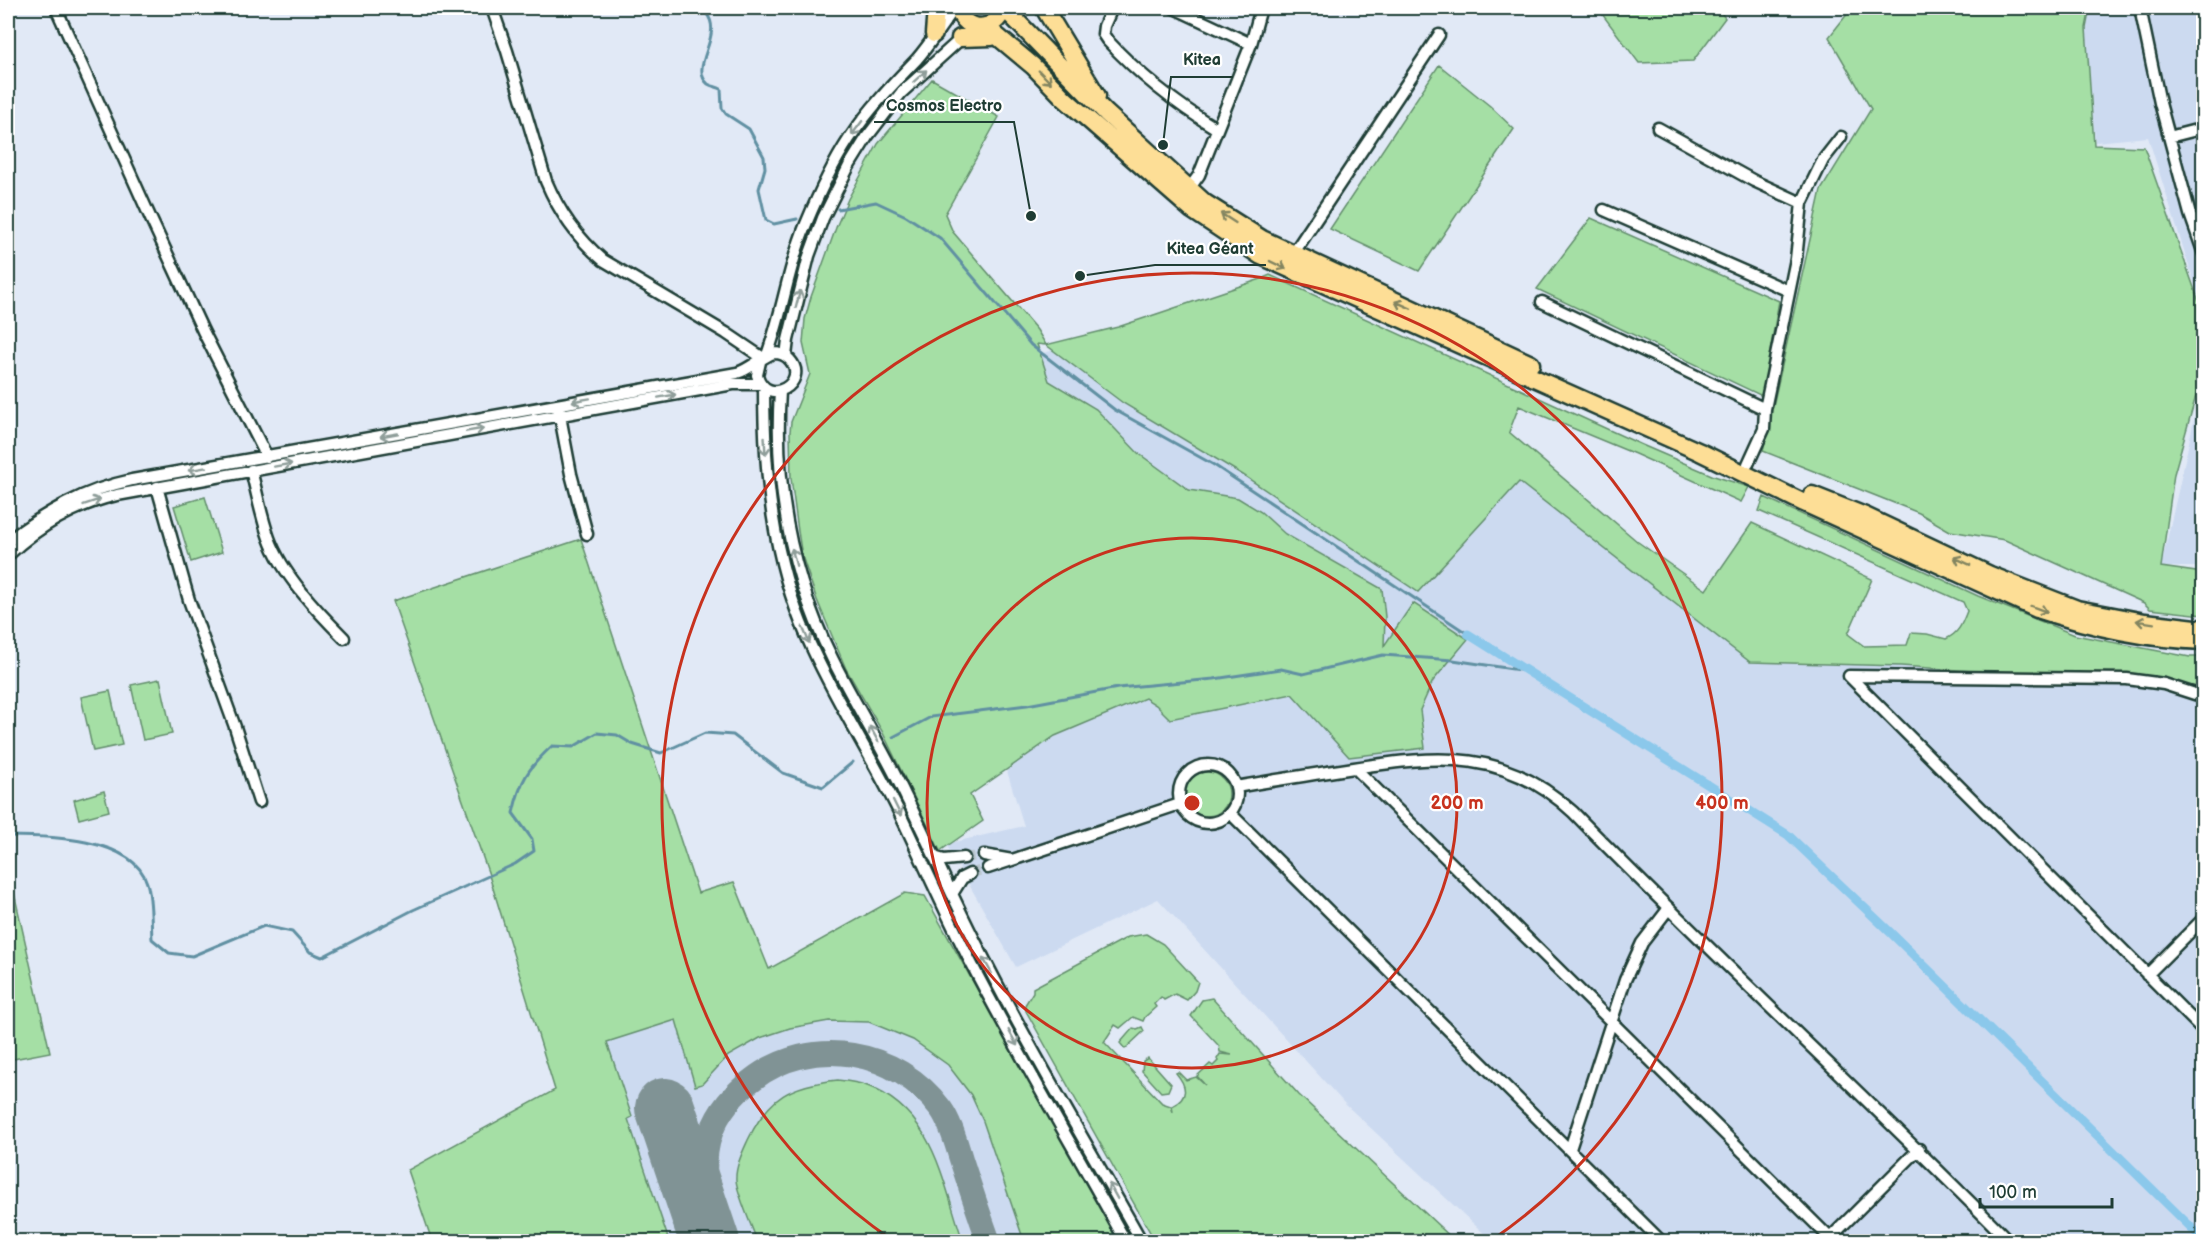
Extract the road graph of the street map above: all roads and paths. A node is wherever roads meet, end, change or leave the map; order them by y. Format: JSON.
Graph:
{"nodes":[{"id":1,"x":492,"y":8,"type":"edge"},
{"id":2,"x":936,"y":8,"type":"edge"},
{"id":3,"x":956,"y":8,"type":"edge"},
{"id":4,"x":1004,"y":8,"type":"edge"},
{"id":5,"x":1044,"y":8,"type":"edge"},
{"id":6,"x":1112,"y":8,"type":"edge"},
{"id":7,"x":1174,"y":8,"type":"edge"},
{"id":8,"x":1261,"y":8,"type":"edge"},
{"id":9,"x":2140,"y":8,"type":"edge"},
{"id":10,"x":56,"y":9,"type":"edge"},
{"id":11,"x":982,"y":27,"type":"junction"},
{"id":12,"x":934,"y":34,"type":"junction"},
{"id":13,"x":1439,"y":35,"type":"dead end"},
{"id":14,"x":960,"y":38,"type":"junction"},
{"id":15,"x":1002,"y":38,"type":"junction"},
{"id":16,"x":1251,"y":44,"type":"junction"},
{"id":17,"x":1106,"y":113,"type":"junction"},
{"id":18,"x":1658,"y":128,"type":"dead end"},
{"id":19,"x":2204,"y":128,"type":"edge"},
{"id":20,"x":1217,"y":129,"type":"junction"},
{"id":21,"x":1841,"y":137,"type":"dead end"},
{"id":22,"x":2169,"y":137,"type":"junction"},
{"id":23,"x":1189,"y":189,"type":"junction"},
{"id":24,"x":1802,"y":203,"type":"junction"},
{"id":25,"x":1604,"y":210,"type":"dead end"},
{"id":26,"x":1293,"y":254,"type":"junction"},
{"id":27,"x":2204,"y":254,"type":"edge"},
{"id":28,"x":1789,"y":291,"type":"junction"},
{"id":29,"x":1542,"y":302,"type":"dead end"},
{"id":30,"x":786,"y":356,"type":"junction"},
{"id":31,"x":764,"y":358,"type":"junction"},
{"id":32,"x":763,"y":386,"type":"junction"},
{"id":33,"x":780,"y":391,"type":"junction"},
{"id":34,"x":1765,"y":409,"type":"junction"},
{"id":35,"x":559,"y":410,"type":"junction"},
{"id":36,"x":267,"y":457,"type":"junction"},
{"id":37,"x":1748,"y":464,"type":"junction"},
{"id":38,"x":251,"y":470,"type":"junction"},
{"id":39,"x":157,"y":487,"type":"junction"},
{"id":40,"x":587,"y":534,"type":"dead end"},
{"id":41,"x":8,"y":541,"type":"edge"},
{"id":42,"x":8,"y":555,"type":"edge"},
{"id":43,"x":2204,"y":629,"type":"edge"},
{"id":44,"x":344,"y":638,"type":"dead end"},
{"id":45,"x":2204,"y":641,"type":"edge"},
{"id":46,"x":2204,"y":697,"type":"edge"},
{"id":47,"x":1355,"y":768,"type":"junction"},
{"id":48,"x":1236,"y":787,"type":"junction"},
{"id":49,"x":259,"y":802,"type":"dead end"},
{"id":50,"x":1180,"y":804,"type":"junction"},
{"id":51,"x":1230,"y":813,"type":"junction"},
{"id":52,"x":984,"y":855,"type":"tunnel mouth"},
{"id":53,"x":934,"y":857,"type":"junction"},
{"id":54,"x":964,"y":858,"type":"tunnel mouth"},
{"id":55,"x":1012,"y":860,"type":"junction"},
{"id":56,"x":988,"y":868,"type":"tunnel mouth"},
{"id":57,"x":940,"y":870,"type":"junction"},
{"id":58,"x":952,"y":894,"type":"junction"},
{"id":59,"x":1669,"y":908,"type":"junction"},
{"id":60,"x":2204,"y":918,"type":"edge"},
{"id":61,"x":2147,"y":975,"type":"junction"},
{"id":62,"x":1001,"y":989,"type":"junction"},
{"id":63,"x":990,"y":996,"type":"junction"},
{"id":64,"x":1008,"y":1003,"type":"junction"},
{"id":65,"x":997,"y":1010,"type":"junction"},
{"id":66,"x":1612,"y":1021,"type":"junction"},
{"id":67,"x":2204,"y":1031,"type":"edge"},
{"id":68,"x":1570,"y":1149,"type":"junction"},
{"id":69,"x":1919,"y":1149,"type":"junction"},
{"id":70,"x":1831,"y":1240,"type":"edge"},
{"id":71,"x":1126,"y":1242,"type":"edge"},
{"id":72,"x":1142,"y":1242,"type":"edge"},
{"id":73,"x":1662,"y":1242,"type":"edge"},
{"id":74,"x":2010,"y":1242,"type":"edge"}],
"edges":[{"from":1,"to":31,"type":"street"},
{"from":2,"to":12,"type":"highway"},
{"from":3,"to":11,"type":"highway"},
{"from":3,"to":12,"type":"street"},
{"from":4,"to":11,"type":"highway"},
{"from":4,"to":17,"type":"highway"},
{"from":5,"to":17,"type":"highway"},
{"from":6,"to":20,"type":"street"},
{"from":7,"to":16,"type":"street"},
{"from":8,"to":16,"type":"street"},
{"from":9,"to":22,"type":"street"},
{"from":10,"to":36,"type":"street"},
{"from":11,"to":14,"type":"street"},
{"from":11,"to":15,"type":"highway"},
{"from":12,"to":31,"type":"street","one_way":true},
{"from":13,"to":26,"type":"street"},
{"from":14,"to":15,"type":"highway"},
{"from":30,"to":14,"type":"street","one_way":true},
{"from":15,"to":45,"type":"highway","one_way":true},
{"from":16,"to":20,"type":"street"},
{"from":17,"to":23,"type":"highway"},
{"from":18,"to":24,"type":"street"},
{"from":19,"to":22,"type":"street"},
{"from":20,"to":23,"type":"street"},
{"from":21,"to":24,"type":"street"},
{"from":22,"to":27,"type":"street"},
{"from":26,"to":23,"type":"highway","one_way":true},
{"from":24,"to":28,"type":"street"},
{"from":25,"to":28,"type":"street"},
{"from":37,"to":26,"type":"highway","one_way":true},
{"from":28,"to":34,"type":"street"},
{"from":29,"to":34,"type":"street"},
{"from":30,"to":31,"type":"street"},
{"from":30,"to":33,"type":"street"},
{"from":31,"to":32,"type":"street"},
{"from":31,"to":35,"type":"street","one_way":true},
{"from":32,"to":33,"type":"street"},
{"from":35,"to":32,"type":"street","one_way":true},
{"from":32,"to":63,"type":"street","one_way":true},
{"from":53,"to":33,"type":"street","one_way":true},
{"from":34,"to":37,"type":"street"},
{"from":35,"to":36,"type":"street","one_way":true},
{"from":38,"to":35,"type":"street","one_way":true},
{"from":35,"to":40,"type":"street"},
{"from":36,"to":41,"type":"street","one_way":true},
{"from":43,"to":37,"type":"highway","one_way":true},
{"from":38,"to":39,"type":"street"},
{"from":38,"to":44,"type":"street"},
{"from":42,"to":39,"type":"street","one_way":true},
{"from":39,"to":49,"type":"street"},
{"from":46,"to":61,"type":"street"},
{"from":47,"to":48,"type":"street"},
{"from":47,"to":59,"type":"street"},
{"from":47,"to":66,"type":"street"},
{"from":48,"to":50,"type":"street"},
{"from":48,"to":51,"type":"street"},
{"from":50,"to":51,"type":"street"},
{"from":50,"to":55,"type":"street"},
{"from":51,"to":68,"type":"street"},
{"from":52,"to":55,"type":"street"},
{"from":53,"to":54,"type":"street"},
{"from":53,"to":57,"type":"street"},
{"from":55,"to":56,"type":"street"},
{"from":57,"to":58,"type":"street"},
{"from":57,"to":58,"type":"street"},
{"from":62,"to":58,"type":"street","one_way":true},
{"from":59,"to":66,"type":"street"},
{"from":59,"to":69,"type":"street"},
{"from":60,"to":61,"type":"street"},
{"from":61,"to":67,"type":"street"},
{"from":62,"to":63,"type":"street"},
{"from":62,"to":64,"type":"street"},
{"from":63,"to":65,"type":"street"},
{"from":64,"to":65,"type":"street"},
{"from":72,"to":64,"type":"street","one_way":true},
{"from":65,"to":71,"type":"street","one_way":true},
{"from":66,"to":68,"type":"street"},
{"from":66,"to":70,"type":"street"},
{"from":68,"to":73,"type":"street"},
{"from":69,"to":70,"type":"street"},
{"from":69,"to":74,"type":"street"}]}
